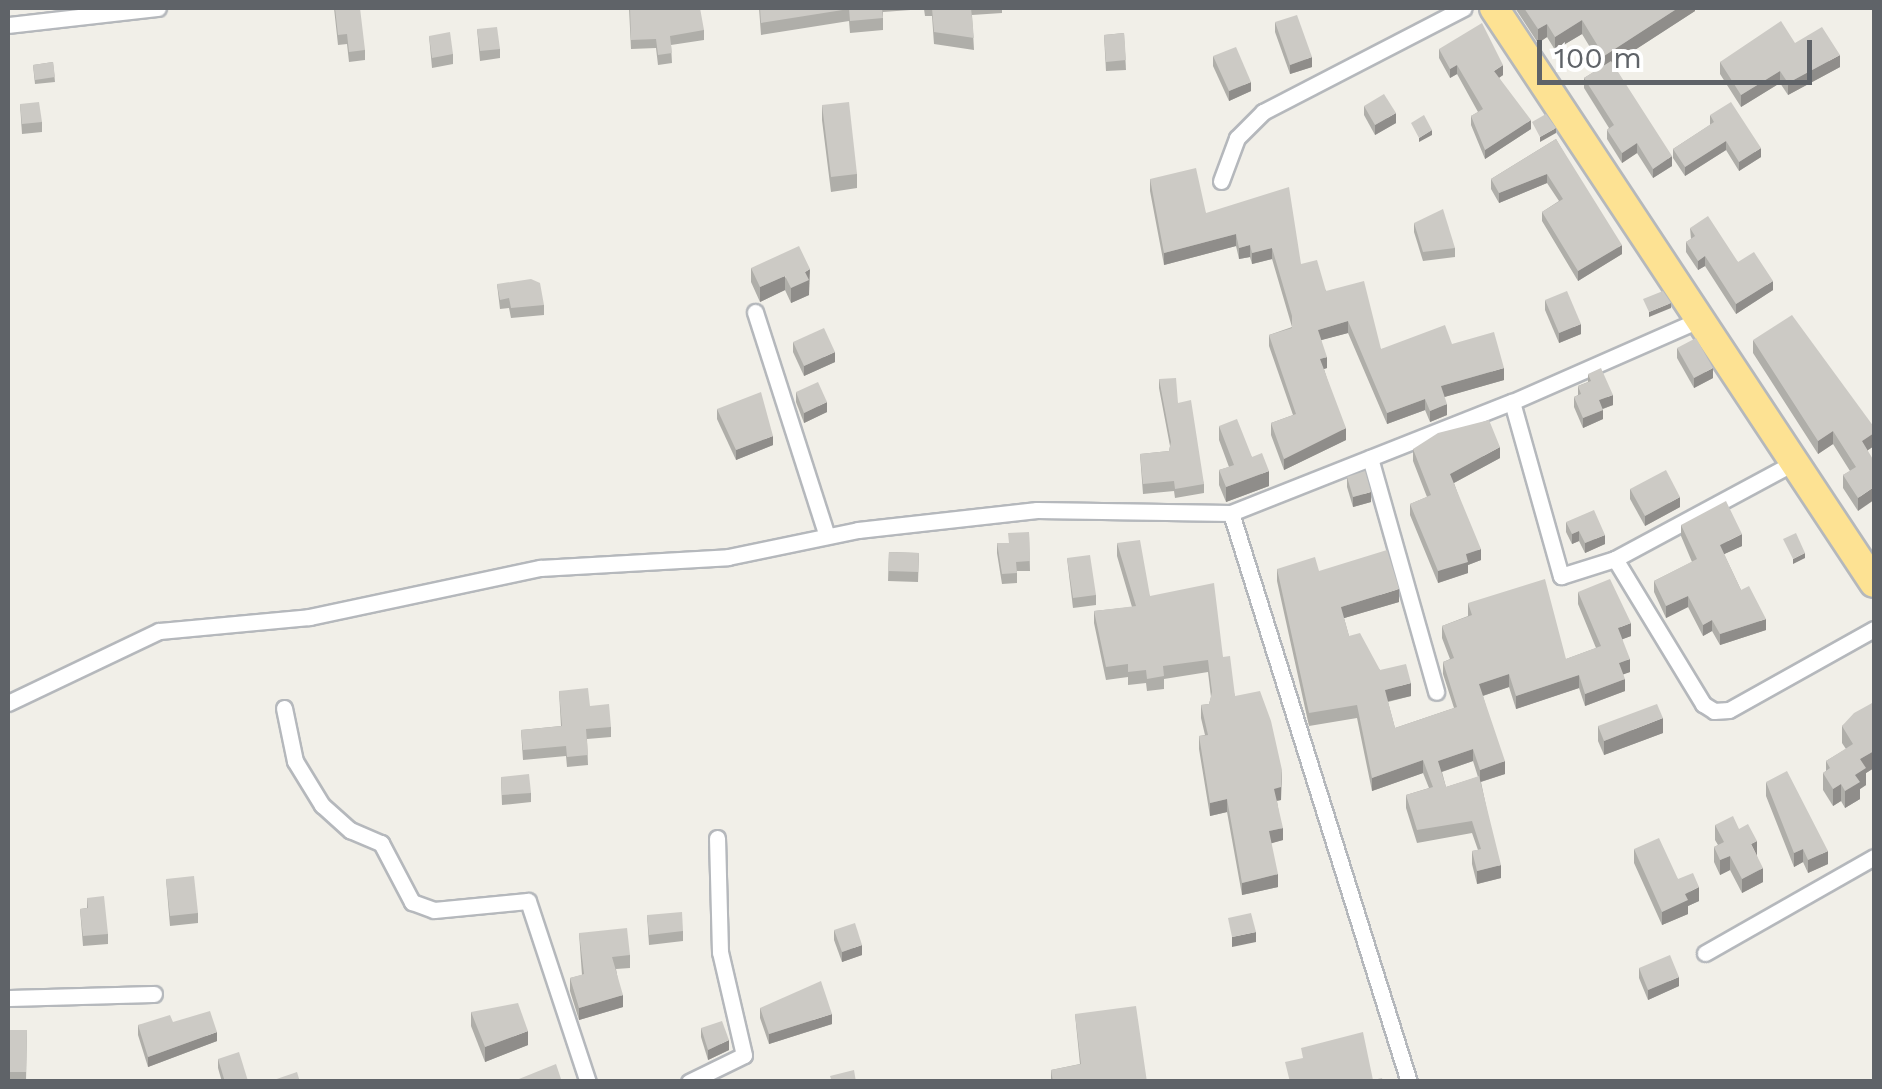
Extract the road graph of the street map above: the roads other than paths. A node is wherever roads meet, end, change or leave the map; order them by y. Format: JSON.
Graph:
{"nodes":[{"id":1,"x":158,"y":8,"type":"edge"},
{"id":2,"x":1464,"y":8,"type":"edge"},
{"id":3,"x":1494,"y":8,"type":"edge"},
{"id":4,"x":8,"y":25,"type":"edge"},
{"id":5,"x":1221,"y":181,"type":"dead end"},
{"id":6,"x":755,"y":312,"type":"dead end"},
{"id":7,"x":1701,"y":318,"type":"junction"},
{"id":8,"x":1512,"y":402,"type":"junction"},
{"id":9,"x":1370,"y":458,"type":"junction"},
{"id":10,"x":1796,"y":461,"type":"junction"},
{"id":11,"x":1231,"y":513,"type":"junction"},
{"id":12,"x":827,"y":536,"type":"junction"},
{"id":13,"x":1616,"y":559,"type":"junction"},
{"id":14,"x":1874,"y":583,"type":"edge"},
{"id":15,"x":1874,"y":629,"type":"edge"},
{"id":16,"x":1436,"y":692,"type":"dead end"},
{"id":17,"x":8,"y":704,"type":"edge"},
{"id":18,"x":284,"y":708,"type":"dead end"},
{"id":19,"x":717,"y":838,"type":"dead end"},
{"id":20,"x":1874,"y":858,"type":"edge"},
{"id":21,"x":1704,"y":953,"type":"dead end"},
{"id":22,"x":154,"y":994,"type":"dead end"},
{"id":23,"x":8,"y":998,"type":"edge"},
{"id":24,"x":588,"y":1082,"type":"edge"},
{"id":25,"x":689,"y":1082,"type":"edge"},
{"id":26,"x":1410,"y":1082,"type":"edge"}],
"edges":[{"from":1,"to":4,"type":"street"},
{"from":2,"to":5,"type":"street"},
{"from":3,"to":7,"type":"highway"},
{"from":6,"to":12,"type":"street"},
{"from":7,"to":8,"type":"street"},
{"from":7,"to":10,"type":"highway"},
{"from":8,"to":9,"type":"street"},
{"from":8,"to":13,"type":"street"},
{"from":9,"to":11,"type":"street"},
{"from":9,"to":16,"type":"street"},
{"from":10,"to":13,"type":"street"},
{"from":10,"to":14,"type":"highway"},
{"from":11,"to":12,"type":"street"},
{"from":11,"to":26,"type":"street"},
{"from":12,"to":17,"type":"street"},
{"from":13,"to":15,"type":"street"},
{"from":18,"to":24,"type":"street"},
{"from":19,"to":25,"type":"street"},
{"from":20,"to":21,"type":"street"},
{"from":22,"to":23,"type":"street"}]}
